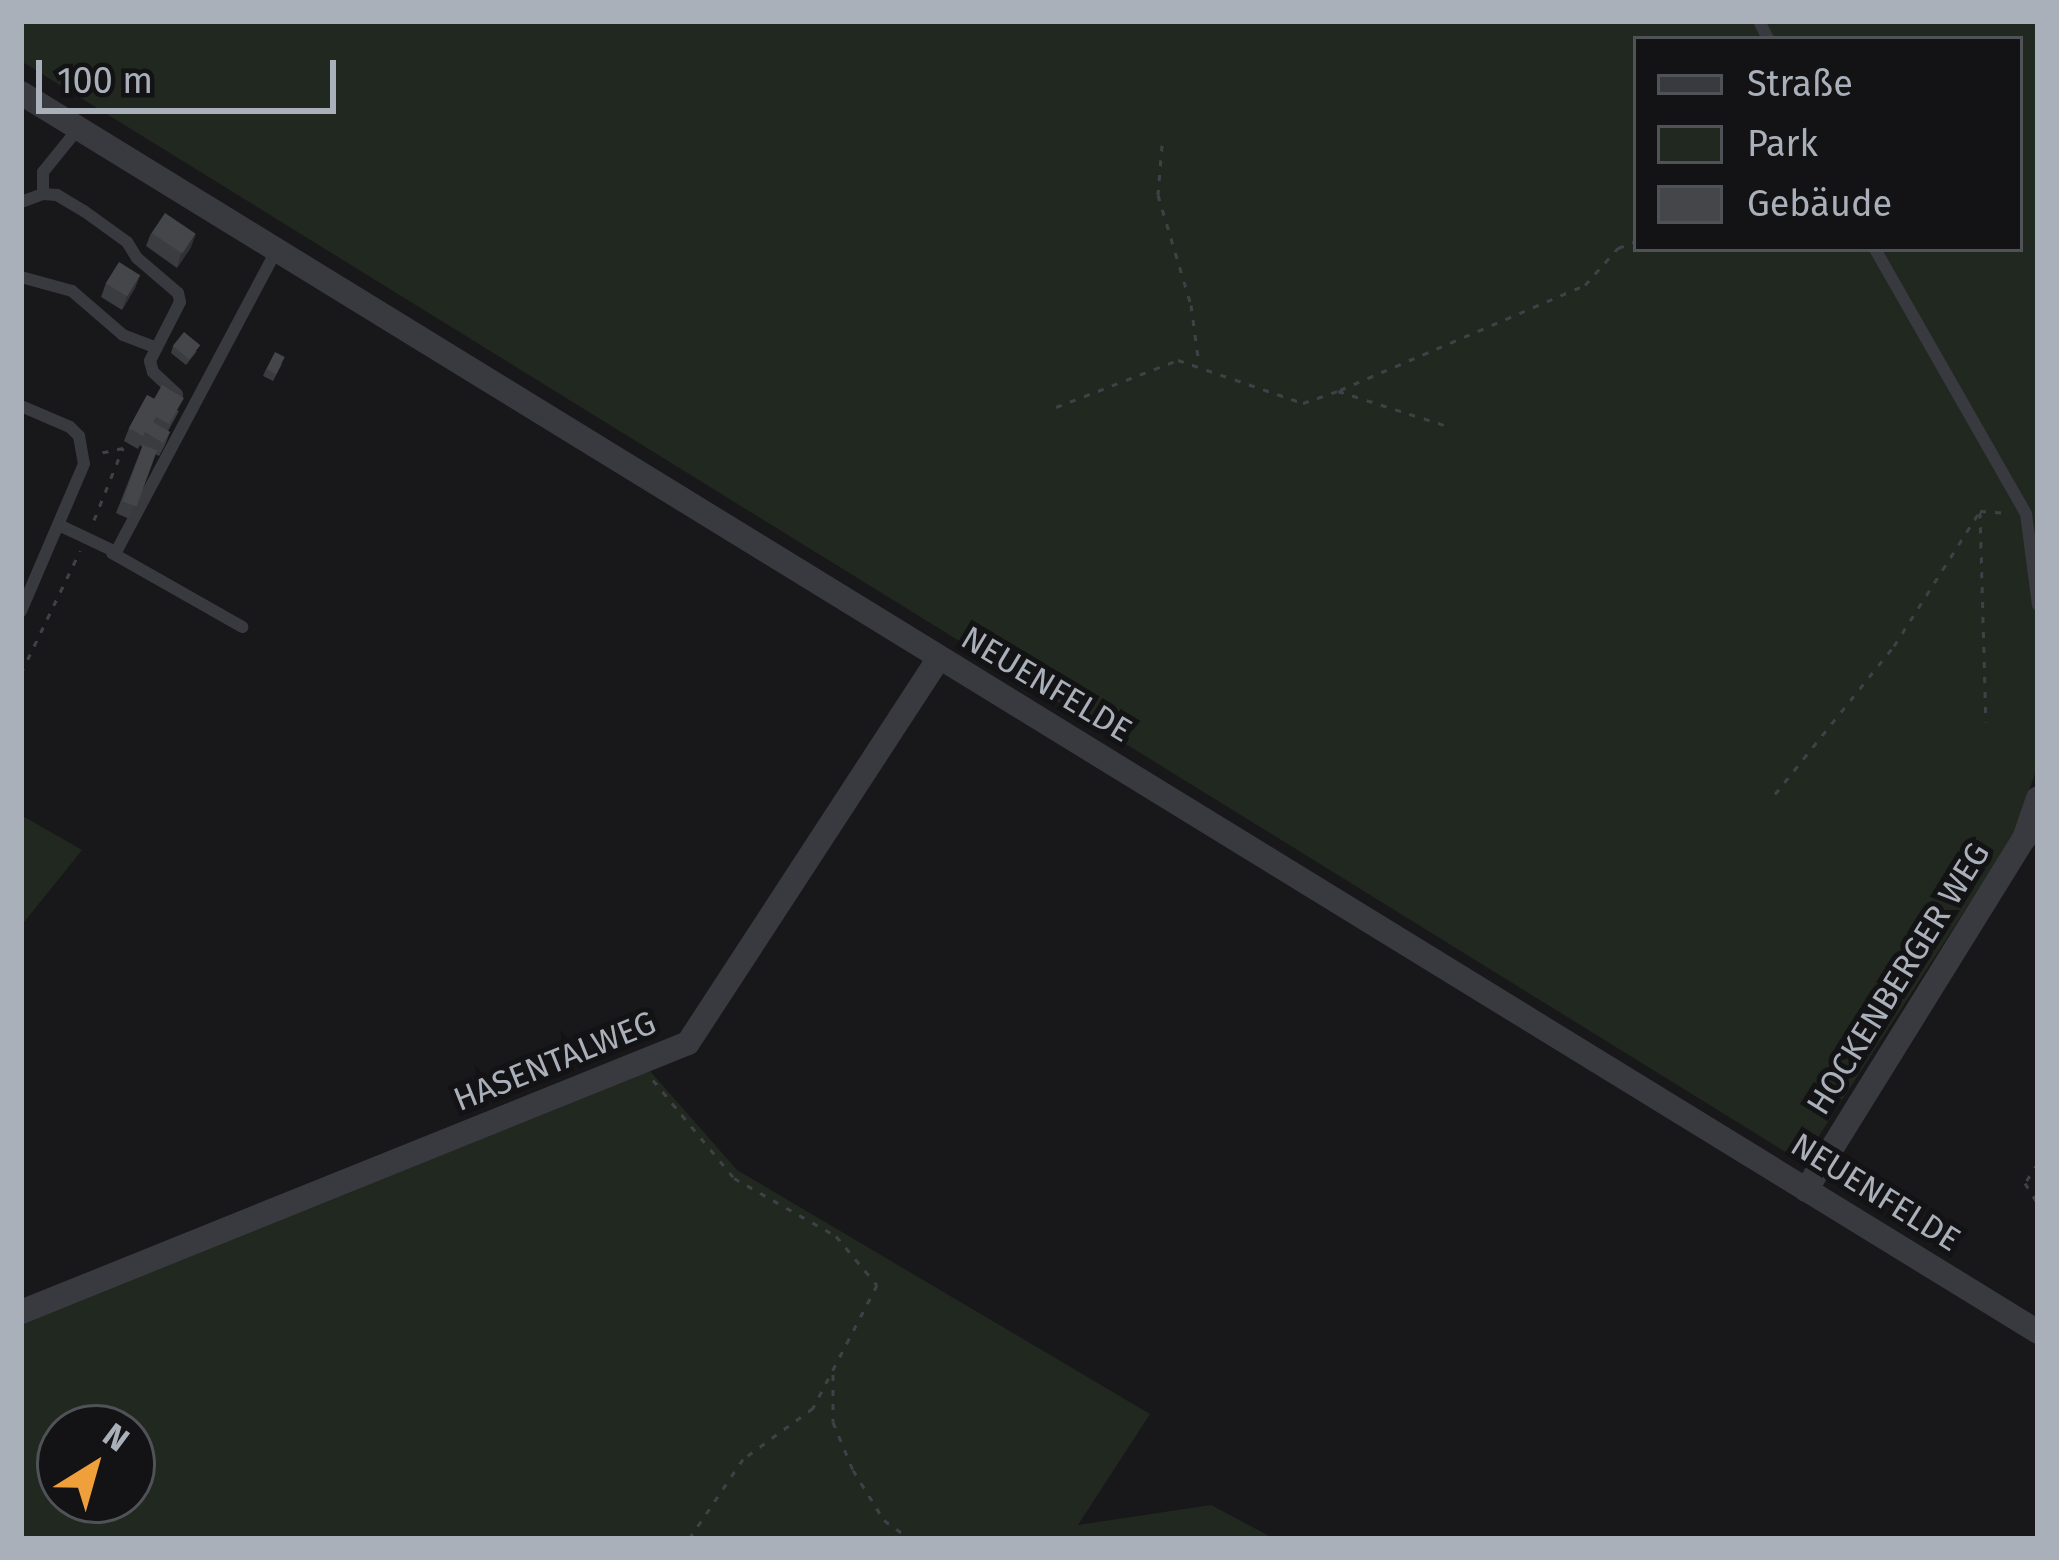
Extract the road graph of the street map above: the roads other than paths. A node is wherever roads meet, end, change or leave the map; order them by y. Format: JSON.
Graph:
{"nodes":[{"id":1,"x":21,"y":93,"type":"edge"},
{"id":2,"x":78,"y":129,"type":"junction"},
{"id":3,"x":43,"y":194,"type":"junction"},
{"id":4,"x":21,"y":202,"type":"edge"},
{"id":5,"x":277,"y":250,"type":"junction"},
{"id":6,"x":1877,"y":252,"type":"edge"},
{"id":7,"x":21,"y":277,"type":"edge"},
{"id":8,"x":157,"y":348,"type":"junction"},
{"id":9,"x":193,"y":404,"type":"junction"},
{"id":10,"x":21,"y":406,"type":"edge"},
{"id":11,"x":61,"y":526,"type":"junction"},
{"id":12,"x":112,"y":553,"type":"junction"},
{"id":13,"x":2038,"y":604,"type":"edge"},
{"id":14,"x":21,"y":611,"type":"edge"},
{"id":15,"x":242,"y":627,"type":"dead end"},
{"id":16,"x":940,"y":658,"type":"junction"},
{"id":17,"x":2038,"y":798,"type":"edge"},
{"id":18,"x":1806,"y":1190,"type":"junction"},
{"id":19,"x":21,"y":1312,"type":"edge"},
{"id":20,"x":2038,"y":1332,"type":"edge"}],
"edges":[{"from":1,"to":2,"type":"street","name":"NEUENFELDE"},
{"from":2,"to":3,"type":"lane"},
{"from":2,"to":5,"type":"street","name":"NEUENFELDE"},
{"from":3,"to":4,"type":"lane"},
{"from":3,"to":8,"type":"lane"},
{"from":5,"to":9,"type":"lane"},
{"from":5,"to":16,"type":"street","name":"NEUENFELDE"},
{"from":6,"to":13,"type":"lane"},
{"from":7,"to":8,"type":"lane"},
{"from":8,"to":9,"type":"lane"},
{"from":9,"to":12,"type":"lane"},
{"from":10,"to":11,"type":"lane"},
{"from":11,"to":12,"type":"lane"},
{"from":11,"to":14,"type":"lane"},
{"from":12,"to":15,"type":"lane"},
{"from":16,"to":18,"type":"street","name":"NEUENFELDE"},
{"from":16,"to":19,"type":"street","name":"HASENTALWEG"},
{"from":17,"to":18,"type":"street","name":"HOCKENBERGER WEG"},
{"from":18,"to":20,"type":"street","name":"NEUENFELDE"}]}
